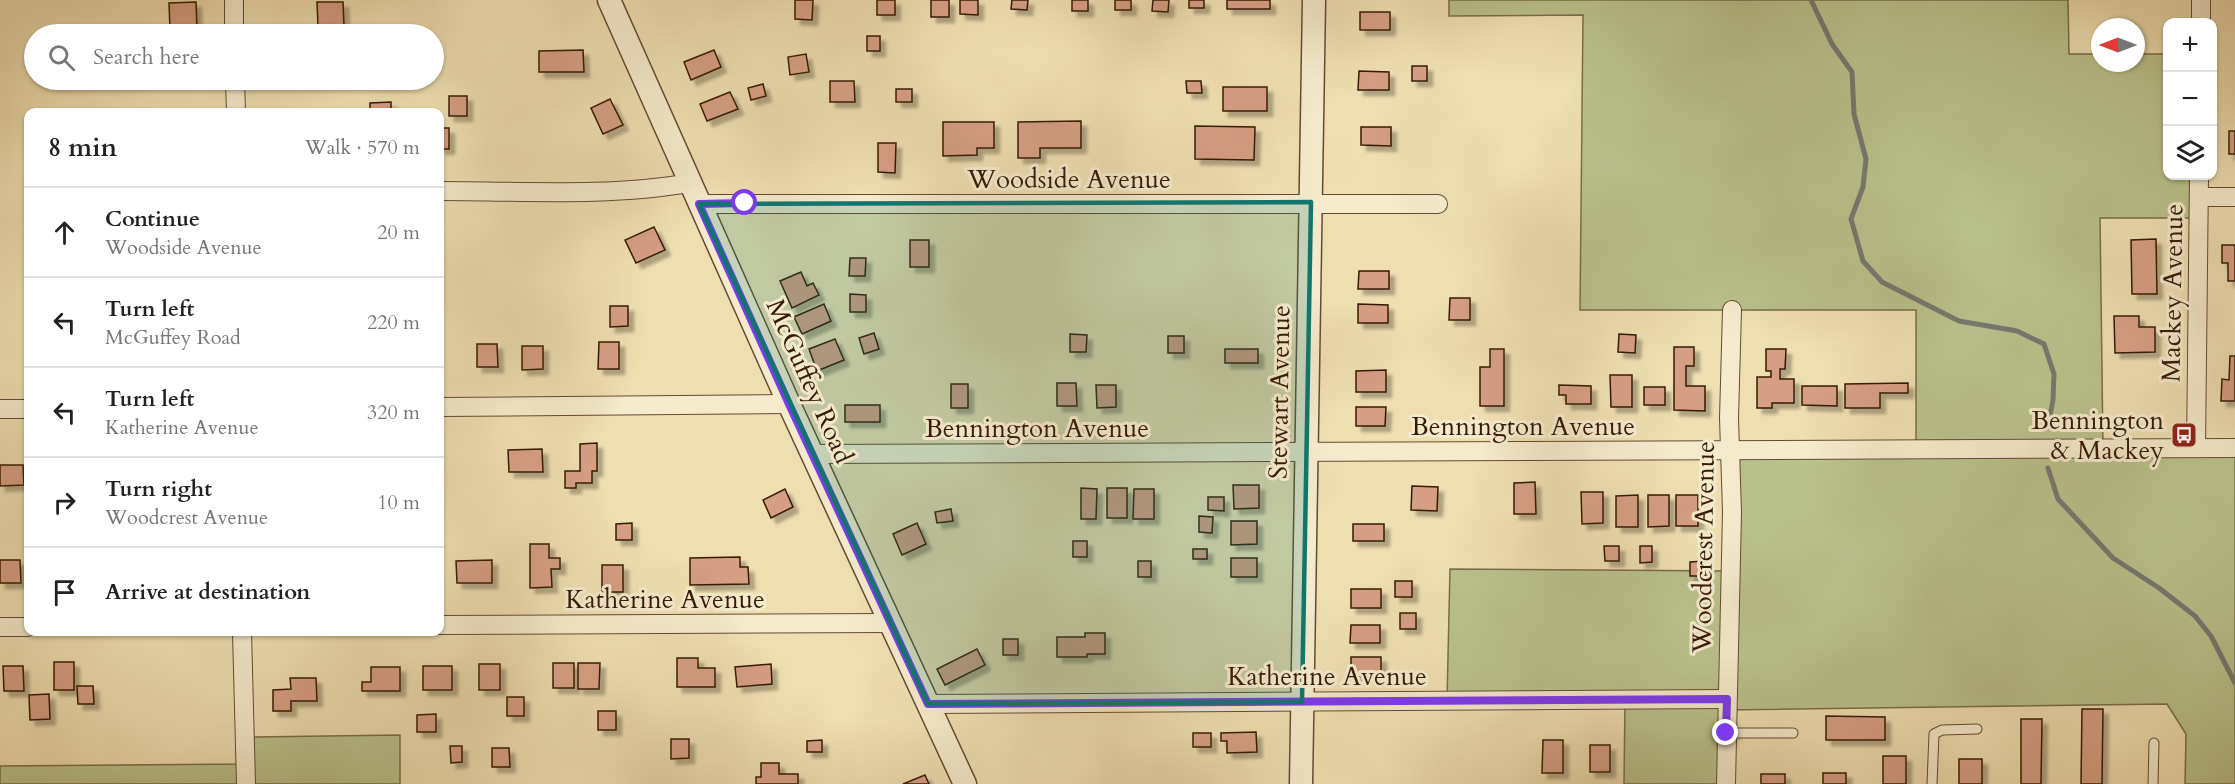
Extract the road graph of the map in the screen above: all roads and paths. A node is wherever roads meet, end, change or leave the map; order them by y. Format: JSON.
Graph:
{"nodes":[{"id":1,"x":234,"y":0,"type":"edge"},
{"id":2,"x":609,"y":0,"type":"edge"},
{"id":3,"x":1314,"y":0,"type":"edge"},
{"id":4,"x":2201,"y":0,"type":"edge"},
{"id":5,"x":2201,"y":18,"type":"edge"},
{"id":6,"x":234,"y":24,"type":"edge"},
{"id":7,"x":235,"y":90,"type":"edge"},
{"id":8,"x":236,"y":108,"type":"edge"},
{"id":9,"x":2199,"y":180,"type":"edge"},
{"id":10,"x":689,"y":183,"type":"junction"},
{"id":11,"x":444,"y":191,"type":"edge"},
{"id":12,"x":2199,"y":197,"type":"junction"},
{"id":13,"x":2235,"y":197,"type":"edge"},
{"id":14,"x":1311,"y":202,"type":"junction"},
{"id":15,"x":699,"y":204,"type":"junction"},
{"id":16,"x":1438,"y":204,"type":"dead end"},
{"id":17,"x":1732,"y":310,"type":"dead end"},
{"id":18,"x":789,"y":404,"type":"junction"},
{"id":19,"x":444,"y":407,"type":"edge"},
{"id":20,"x":24,"y":409,"type":"edge"},
{"id":21,"x":0,"y":410,"type":"edge"},
{"id":22,"x":2196,"y":448,"type":"junction"},
{"id":23,"x":2235,"y":448,"type":"edge"},
{"id":24,"x":1731,"y":450,"type":"junction"},
{"id":25,"x":1307,"y":452,"type":"junction"},
{"id":26,"x":812,"y":454,"type":"junction"},
{"id":27,"x":890,"y":623,"type":"junction"},
{"id":28,"x":444,"y":625,"type":"edge"},
{"id":29,"x":0,"y":627,"type":"edge"},
{"id":30,"x":24,"y":627,"type":"edge"},
{"id":31,"x":242,"y":636,"type":"edge"},
{"id":32,"x":1727,"y":699,"type":"junction"},
{"id":33,"x":1302,"y":702,"type":"junction"},
{"id":34,"x":928,"y":704,"type":"junction"},
{"id":35,"x":1977,"y":729,"type":"dead end"},
{"id":36,"x":1726,"y":733,"type":"junction"},
{"id":37,"x":1793,"y":733,"type":"dead end"},
{"id":38,"x":2154,"y":743,"type":"dead end"},
{"id":39,"x":246,"y":784,"type":"edge"},
{"id":40,"x":965,"y":784,"type":"edge"},
{"id":41,"x":1301,"y":784,"type":"edge"},
{"id":42,"x":1726,"y":784,"type":"edge"},
{"id":43,"x":1932,"y":784,"type":"edge"},
{"id":44,"x":2153,"y":784,"type":"edge"}],
"edges":[{"from":1,"to":6,"type":"street"},
{"from":2,"to":10,"type":"street","name":"McGuffey Road"},
{"from":3,"to":14,"type":"street","name":"Stewart Avenue"},
{"from":4,"to":5,"type":"street"},
{"from":7,"to":8,"type":"street"},
{"from":9,"to":12,"type":"street","name":"Mackey Avenue"},
{"from":10,"to":11,"type":"street"},
{"from":10,"to":15,"type":"street","name":"McGuffey Road"},
{"from":12,"to":13,"type":"street"},
{"from":12,"to":22,"type":"street","name":"Mackey Avenue"},
{"from":14,"to":15,"type":"street","name":"Woodside Avenue"},
{"from":14,"to":16,"type":"street","name":"Woodside Avenue"},
{"from":14,"to":25,"type":"street","name":"Stewart Avenue"},
{"from":15,"to":18,"type":"street","name":"McGuffey Road"},
{"from":17,"to":24,"type":"street","name":"Woodcrest Avenue"},
{"from":18,"to":19,"type":"street"},
{"from":18,"to":26,"type":"street","name":"McGuffey Road"},
{"from":20,"to":21,"type":"street"},
{"from":22,"to":23,"type":"street","name":"Bennington Avenue"},
{"from":22,"to":24,"type":"street","name":"Bennington Avenue"},
{"from":24,"to":25,"type":"street","name":"Bennington Avenue"},
{"from":24,"to":32,"type":"street","name":"Woodcrest Avenue"},
{"from":25,"to":26,"type":"street","name":"Bennington Avenue"},
{"from":25,"to":33,"type":"street","name":"Stewart Avenue"},
{"from":26,"to":27,"type":"street","name":"McGuffey Road"},
{"from":27,"to":28,"type":"street","name":"Katherine Avenue"},
{"from":27,"to":34,"type":"street","name":"McGuffey Road"},
{"from":29,"to":30,"type":"street"},
{"from":31,"to":39,"type":"street"},
{"from":32,"to":33,"type":"street","name":"Katherine Avenue"},
{"from":32,"to":36,"type":"street","name":"Woodcrest Avenue"},
{"from":33,"to":34,"type":"street","name":"Katherine Avenue"},
{"from":33,"to":41,"type":"street","name":"Stewart Avenue"},
{"from":34,"to":40,"type":"street","name":"McGuffey Road"},
{"from":35,"to":43,"type":"lane"},
{"from":36,"to":37,"type":"lane"},
{"from":36,"to":42,"type":"street","name":"Woodcrest Avenue"},
{"from":38,"to":44,"type":"lane"}]}
